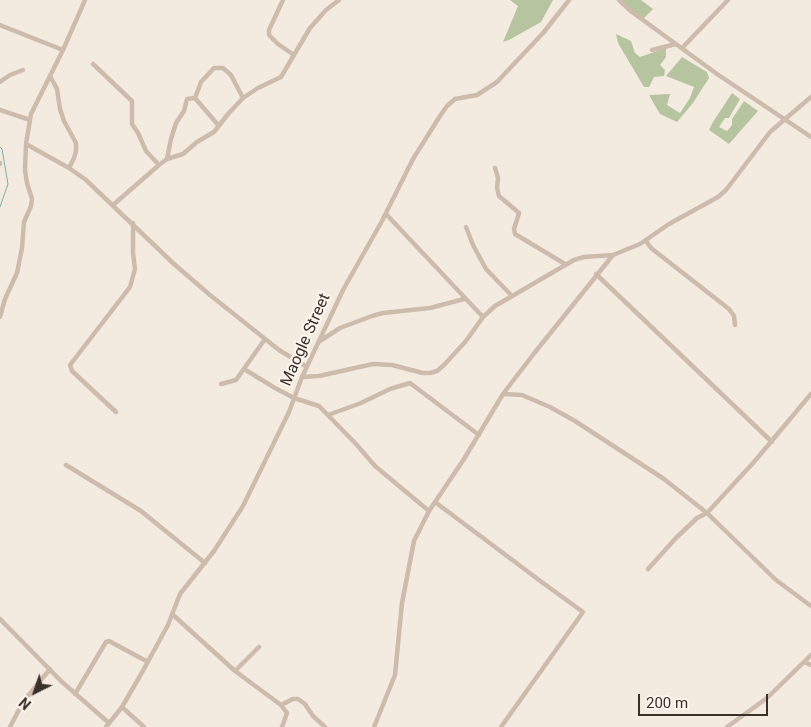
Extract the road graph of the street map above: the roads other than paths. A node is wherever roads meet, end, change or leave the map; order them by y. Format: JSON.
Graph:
{"nodes":[{"id":1,"x":85,"y":0,"type":"edge"},
{"id":2,"x":283,"y":0,"type":"edge"},
{"id":3,"x":339,"y":0,"type":"edge"},
{"id":4,"x":568,"y":0,"type":"edge"},
{"id":5,"x":619,"y":0,"type":"edge"},
{"id":6,"x":728,"y":0,"type":"edge"},
{"id":7,"x":0,"y":24,"type":"edge"},
{"id":8,"x":676,"y":44,"type":"junction"},
{"id":9,"x":682,"y":48,"type":"junction"},
{"id":10,"x":63,"y":50,"type":"junction"},
{"id":11,"x":652,"y":50,"type":"dead end"},
{"id":12,"x":294,"y":55,"type":"junction"},
{"id":13,"x":93,"y":64,"type":"dead end"},
{"id":14,"x":23,"y":70,"type":"dead end"},
{"id":15,"x":50,"y":76,"type":"junction"},
{"id":16,"x":0,"y":82,"type":"edge"},
{"id":17,"x":811,"y":97,"type":"edge"},
{"id":18,"x":195,"y":98,"type":"junction"},
{"id":19,"x":243,"y":98,"type":"junction"},
{"id":20,"x":0,"y":110,"type":"edge"},
{"id":21,"x":785,"y":119,"type":"junction"},
{"id":22,"x":30,"y":120,"type":"junction"},
{"id":23,"x":219,"y":126,"type":"junction"},
{"id":24,"x":811,"y":137,"type":"edge"},
{"id":25,"x":26,"y":144,"type":"junction"},
{"id":26,"x":167,"y":159,"type":"junction"},
{"id":27,"x":159,"y":164,"type":"junction"},
{"id":28,"x":69,"y":168,"type":"junction"},
{"id":29,"x":495,"y":168,"type":"dead end"},
{"id":30,"x":113,"y":205,"type":"junction"},
{"id":31,"x":386,"y":214,"type":"junction"},
{"id":32,"x":133,"y":223,"type":"junction"},
{"id":33,"x":466,"y":227,"type":"dead end"},
{"id":34,"x":646,"y":241,"type":"junction"},
{"id":35,"x":613,"y":255,"type":"junction"},
{"id":36,"x":565,"y":264,"type":"junction"},
{"id":37,"x":596,"y":274,"type":"junction"},
{"id":38,"x":512,"y":296,"type":"junction"},
{"id":39,"x":464,"y":299,"type":"junction"},
{"id":40,"x":0,"y":317,"type":"edge"},
{"id":41,"x":483,"y":317,"type":"junction"},
{"id":42,"x":735,"y":325,"type":"dead end"},
{"id":43,"x":265,"y":340,"type":"junction"},
{"id":44,"x":319,"y":341,"type":"junction"},
{"id":45,"x":307,"y":368,"type":"junction"},
{"id":46,"x":244,"y":369,"type":"junction"},
{"id":47,"x":302,"y":377,"type":"junction"},
{"id":48,"x":221,"y":384,"type":"dead end"},
{"id":49,"x":503,"y":394,"type":"junction"},
{"id":50,"x":811,"y":394,"type":"edge"},
{"id":51,"x":294,"y":398,"type":"junction"},
{"id":52,"x":116,"y":412,"type":"dead end"},
{"id":53,"x":328,"y":415,"type":"junction"},
{"id":54,"x":479,"y":435,"type":"junction"},
{"id":55,"x":772,"y":442,"type":"junction"},
{"id":56,"x":66,"y":465,"type":"dead end"},
{"id":57,"x":435,"y":502,"type":"junction"},
{"id":58,"x":429,"y":511,"type":"junction"},
{"id":59,"x":707,"y":513,"type":"junction"},
{"id":60,"x":205,"y":563,"type":"junction"},
{"id":61,"x":648,"y":569,"type":"dead end"},
{"id":62,"x":811,"y":606,"type":"edge"},
{"id":63,"x":172,"y":614,"type":"junction"},
{"id":64,"x":0,"y":619,"type":"edge"},
{"id":65,"x":258,"y":646,"type":"dead end"},
{"id":66,"x":811,"y":655,"type":"edge"},
{"id":67,"x":148,"y":662,"type":"junction"},
{"id":68,"x":804,"y":662,"type":"junction"},
{"id":69,"x":811,"y":665,"type":"edge"},
{"id":70,"x":50,"y":669,"type":"junction"},
{"id":71,"x":236,"y":671,"type":"junction"},
{"id":72,"x":76,"y":694,"type":"junction"},
{"id":73,"x":281,"y":704,"type":"junction"},
{"id":74,"x":122,"y":707,"type":"junction"},
{"id":75,"x":108,"y":725,"type":"edge"},
{"id":76,"x":729,"y":726,"type":"edge"},
{"id":77,"x":10,"y":727,"type":"edge"},
{"id":78,"x":144,"y":727,"type":"edge"},
{"id":79,"x":282,"y":727,"type":"edge"},
{"id":80,"x":325,"y":727,"type":"edge"},
{"id":81,"x":374,"y":727,"type":"edge"},
{"id":82,"x":501,"y":727,"type":"edge"},
{"id":83,"x":737,"y":727,"type":"edge"}],
"edges":[{"from":1,"to":10,"type":"street"},
{"from":2,"to":12,"type":"street"},
{"from":3,"to":12,"type":"street"},
{"from":4,"to":31,"type":"street","name":"Maogle Street"},
{"from":5,"to":8,"type":"street"},
{"from":6,"to":9,"type":"street"},
{"from":7,"to":10,"type":"street"},
{"from":8,"to":9,"type":"street"},
{"from":8,"to":11,"type":"street"},
{"from":9,"to":21,"type":"street"},
{"from":10,"to":15,"type":"street"},
{"from":12,"to":19,"type":"street"},
{"from":13,"to":27,"type":"street"},
{"from":14,"to":16,"type":"street"},
{"from":15,"to":22,"type":"street"},
{"from":15,"to":28,"type":"street"},
{"from":17,"to":21,"type":"street"},
{"from":18,"to":19,"type":"street"},
{"from":18,"to":23,"type":"street"},
{"from":18,"to":26,"type":"street"},
{"from":19,"to":23,"type":"street"},
{"from":20,"to":22,"type":"street"},
{"from":21,"to":24,"type":"street"},
{"from":21,"to":34,"type":"street"},
{"from":22,"to":25,"type":"street"},
{"from":23,"to":26,"type":"street"},
{"from":25,"to":28,"type":"street"},
{"from":25,"to":40,"type":"street"},
{"from":26,"to":27,"type":"street"},
{"from":27,"to":30,"type":"street"},
{"from":28,"to":30,"type":"street"},
{"from":29,"to":36,"type":"street"},
{"from":30,"to":32,"type":"street"},
{"from":31,"to":39,"type":"street"},
{"from":31,"to":44,"type":"street","name":"Maogle Street"},
{"from":32,"to":43,"type":"street"},
{"from":32,"to":52,"type":"street"},
{"from":33,"to":38,"type":"street"},
{"from":34,"to":35,"type":"street"},
{"from":34,"to":42,"type":"street"},
{"from":35,"to":36,"type":"street"},
{"from":35,"to":37,"type":"street"},
{"from":36,"to":38,"type":"street"},
{"from":37,"to":49,"type":"street"},
{"from":37,"to":55,"type":"street"},
{"from":38,"to":41,"type":"street"},
{"from":39,"to":41,"type":"street"},
{"from":39,"to":44,"type":"street"},
{"from":41,"to":47,"type":"street"},
{"from":43,"to":45,"type":"street"},
{"from":43,"to":46,"type":"street"},
{"from":44,"to":45,"type":"street","name":"Maogle Street"},
{"from":45,"to":47,"type":"street","name":"Maogle Street"},
{"from":46,"to":48,"type":"street"},
{"from":46,"to":51,"type":"street"},
{"from":47,"to":51,"type":"street","name":"Maogle Street"},
{"from":49,"to":54,"type":"street"},
{"from":49,"to":59,"type":"street"},
{"from":50,"to":55,"type":"street"},
{"from":51,"to":53,"type":"street"},
{"from":51,"to":60,"type":"street","name":"Maogle Street"},
{"from":53,"to":54,"type":"street"},
{"from":53,"to":58,"type":"street"},
{"from":54,"to":57,"type":"street"},
{"from":55,"to":59,"type":"street"},
{"from":56,"to":60,"type":"street"},
{"from":57,"to":58,"type":"street"},
{"from":57,"to":82,"type":"street"},
{"from":58,"to":81,"type":"street"},
{"from":59,"to":61,"type":"street"},
{"from":59,"to":62,"type":"street"},
{"from":60,"to":63,"type":"street","name":"Maogle Street"},
{"from":63,"to":67,"type":"street","name":"Maogle Street"},
{"from":63,"to":71,"type":"street"},
{"from":64,"to":70,"type":"street"},
{"from":65,"to":71,"type":"street"},
{"from":66,"to":68,"type":"street"},
{"from":67,"to":72,"type":"street"},
{"from":67,"to":74,"type":"street","name":"Maogle Street"},
{"from":68,"to":69,"type":"street"},
{"from":68,"to":76,"type":"street"},
{"from":70,"to":72,"type":"street"},
{"from":70,"to":77,"type":"street"},
{"from":71,"to":73,"type":"street"},
{"from":72,"to":75,"type":"street"},
{"from":73,"to":79,"type":"street"},
{"from":73,"to":80,"type":"street"},
{"from":74,"to":75,"type":"street","name":"Maogle Street"},
{"from":74,"to":78,"type":"street"},
{"from":76,"to":83,"type":"street"}]}
